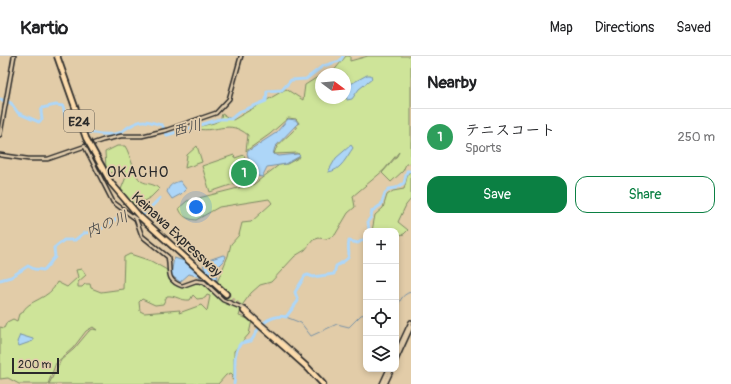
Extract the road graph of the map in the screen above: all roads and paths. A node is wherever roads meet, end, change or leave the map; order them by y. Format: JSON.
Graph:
{"nodes":[{"id":1,"x":14,"y":56,"type":"edge"},
{"id":2,"x":57,"y":56,"type":"edge"},
{"id":3,"x":241,"y":56,"type":"edge"},
{"id":4,"x":0,"y":135,"type":"edge"},
{"id":5,"x":84,"y":147,"type":"junction"},
{"id":6,"x":0,"y":155,"type":"edge"},
{"id":7,"x":226,"y":294,"type":"tunnel mouth"},
{"id":8,"x":246,"y":311,"type":"junction"},
{"id":9,"x":411,"y":322,"type":"edge"},
{"id":10,"x":411,"y":328,"type":"edge"},
{"id":11,"x":399,"y":348,"type":"edge"},
{"id":12,"x":399,"y":354,"type":"edge"},
{"id":13,"x":299,"y":359,"type":"junction"},
{"id":14,"x":390,"y":372,"type":"edge"},
{"id":15,"x":323,"y":384,"type":"edge"},
{"id":16,"x":384,"y":384,"type":"edge"}],
"edges":[{"from":1,"to":4,"type":"street"},
{"from":2,"to":7,"type":"highway","name":"Keinawa Expressway","number":"E24","bridge":true},
{"from":3,"to":5,"type":"street"},
{"from":5,"to":6,"type":"street"},
{"from":5,"to":8,"type":"street"},
{"from":8,"to":13,"type":"highway"},
{"from":8,"to":13,"type":"street"},
{"from":9,"to":11,"type":"main road"},
{"from":10,"to":12,"type":"main road"},
{"from":13,"to":15,"type":"highway"},
{"from":14,"to":16,"type":"main road"}]}
